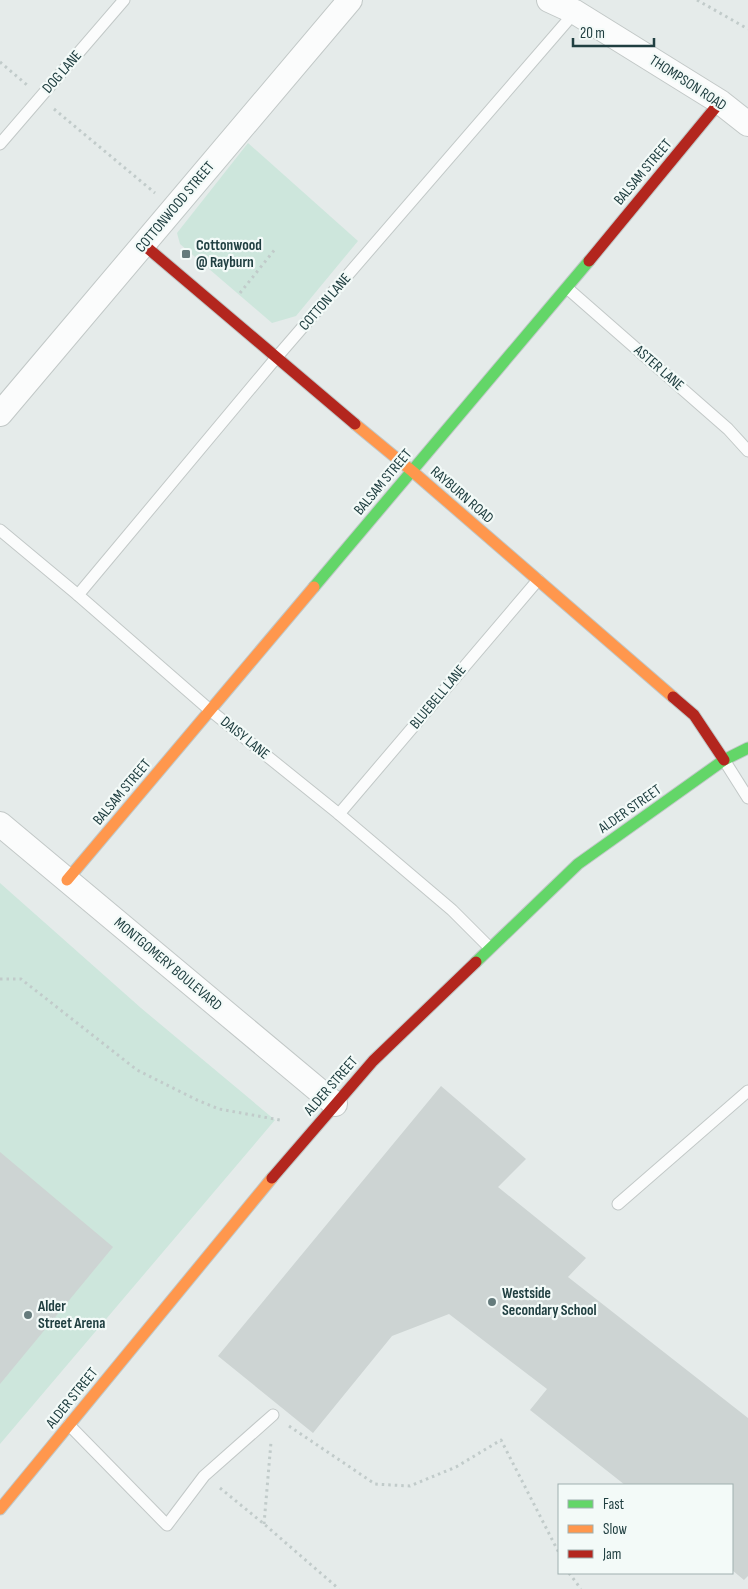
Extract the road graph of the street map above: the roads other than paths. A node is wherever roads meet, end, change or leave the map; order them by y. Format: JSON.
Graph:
{"nodes":[{"id":1,"x":124,"y":0,"type":"edge"},
{"id":2,"x":350,"y":0,"type":"edge"},
{"id":3,"x":549,"y":0,"type":"edge"},
{"id":4,"x":575,"y":12,"type":"junction"},
{"id":5,"x":720,"y":102,"type":"junction"},
{"id":6,"x":748,"y":124,"type":"edge"},
{"id":7,"x":0,"y":144,"type":"edge"},
{"id":8,"x":144,"y":244,"type":"junction"},
{"id":9,"x":567,"y":288,"type":"junction"},
{"id":10,"x":276,"y":358,"type":"junction"},
{"id":11,"x":0,"y":414,"type":"edge"},
{"id":12,"x":748,"y":451,"type":"edge"},
{"id":13,"x":412,"y":471,"type":"junction"},
{"id":14,"x":0,"y":530,"type":"edge"},
{"id":15,"x":538,"y":580,"type":"junction"},
{"id":16,"x":78,"y":595,"type":"junction"},
{"id":17,"x":211,"y":711,"type":"junction"},
{"id":18,"x":748,"y":748,"type":"edge"},
{"id":19,"x":724,"y":760,"type":"junction"},
{"id":20,"x":748,"y":798,"type":"edge"},
{"id":21,"x":339,"y":814,"type":"junction"},
{"id":22,"x":0,"y":824,"type":"edge"},
{"id":23,"x":67,"y":880,"type":"junction"},
{"id":24,"x":490,"y":948,"type":"junction"},
{"id":25,"x":748,"y":1091,"type":"edge"},
{"id":26,"x":335,"y":1104,"type":"junction"},
{"id":27,"x":618,"y":1204,"type":"dead end"},
{"id":28,"x":273,"y":1415,"type":"road end"},
{"id":29,"x":69,"y":1425,"type":"junction"},
{"id":30,"x":0,"y":1509,"type":"edge"}],
"edges":[{"from":1,"to":7,"type":"lane","name":"DOG LANE"},
{"from":2,"to":8,"type":"street","name":"COTTONWOOD STREET"},
{"from":3,"to":4,"type":"street","name":"THOMPSON ROAD"},
{"from":4,"to":5,"type":"street","name":"THOMPSON ROAD"},
{"from":4,"to":10,"type":"lane","name":"COTTON LANE"},
{"from":5,"to":6,"type":"street","name":"THOMPSON ROAD"},
{"from":5,"to":9,"type":"street","name":"BALSAM STREET"},
{"from":8,"to":10,"type":"street","name":"RAYBURN ROAD"},
{"from":8,"to":11,"type":"street","name":"COTTONWOOD STREET"},
{"from":9,"to":12,"type":"lane","name":"ASTER LANE"},
{"from":9,"to":13,"type":"street","name":"BALSAM STREET"},
{"from":10,"to":13,"type":"street","name":"RAYBURN ROAD"},
{"from":10,"to":16,"type":"lane","name":"COTTON LANE"},
{"from":13,"to":15,"type":"street","name":"RAYBURN ROAD"},
{"from":13,"to":17,"type":"street","name":"BALSAM STREET"},
{"from":14,"to":16,"type":"lane","name":"DAISY LANE"},
{"from":15,"to":19,"type":"street","name":"RAYBURN ROAD"},
{"from":15,"to":21,"type":"lane","name":"BLUEBELL LANE"},
{"from":16,"to":17,"type":"lane","name":"DAISY LANE"},
{"from":17,"to":21,"type":"lane","name":"DAISY LANE"},
{"from":17,"to":23,"type":"street","name":"BALSAM STREET"},
{"from":18,"to":19,"type":"street","name":"ALDER STREET"},
{"from":19,"to":20,"type":"lane"},
{"from":19,"to":24,"type":"street","name":"ALDER STREET"},
{"from":21,"to":24,"type":"lane","name":"DAISY LANE"},
{"from":22,"to":23,"type":"street","name":"MONTGOMERY BOULEVARD"},
{"from":23,"to":26,"type":"street","name":"MONTGOMERY BOULEVARD"},
{"from":24,"to":26,"type":"street","name":"ALDER STREET"},
{"from":25,"to":27,"type":"lane"},
{"from":26,"to":29,"type":"street","name":"ALDER STREET"},
{"from":28,"to":29,"type":"lane"},
{"from":29,"to":30,"type":"street","name":"ALDER STREET"}]}
